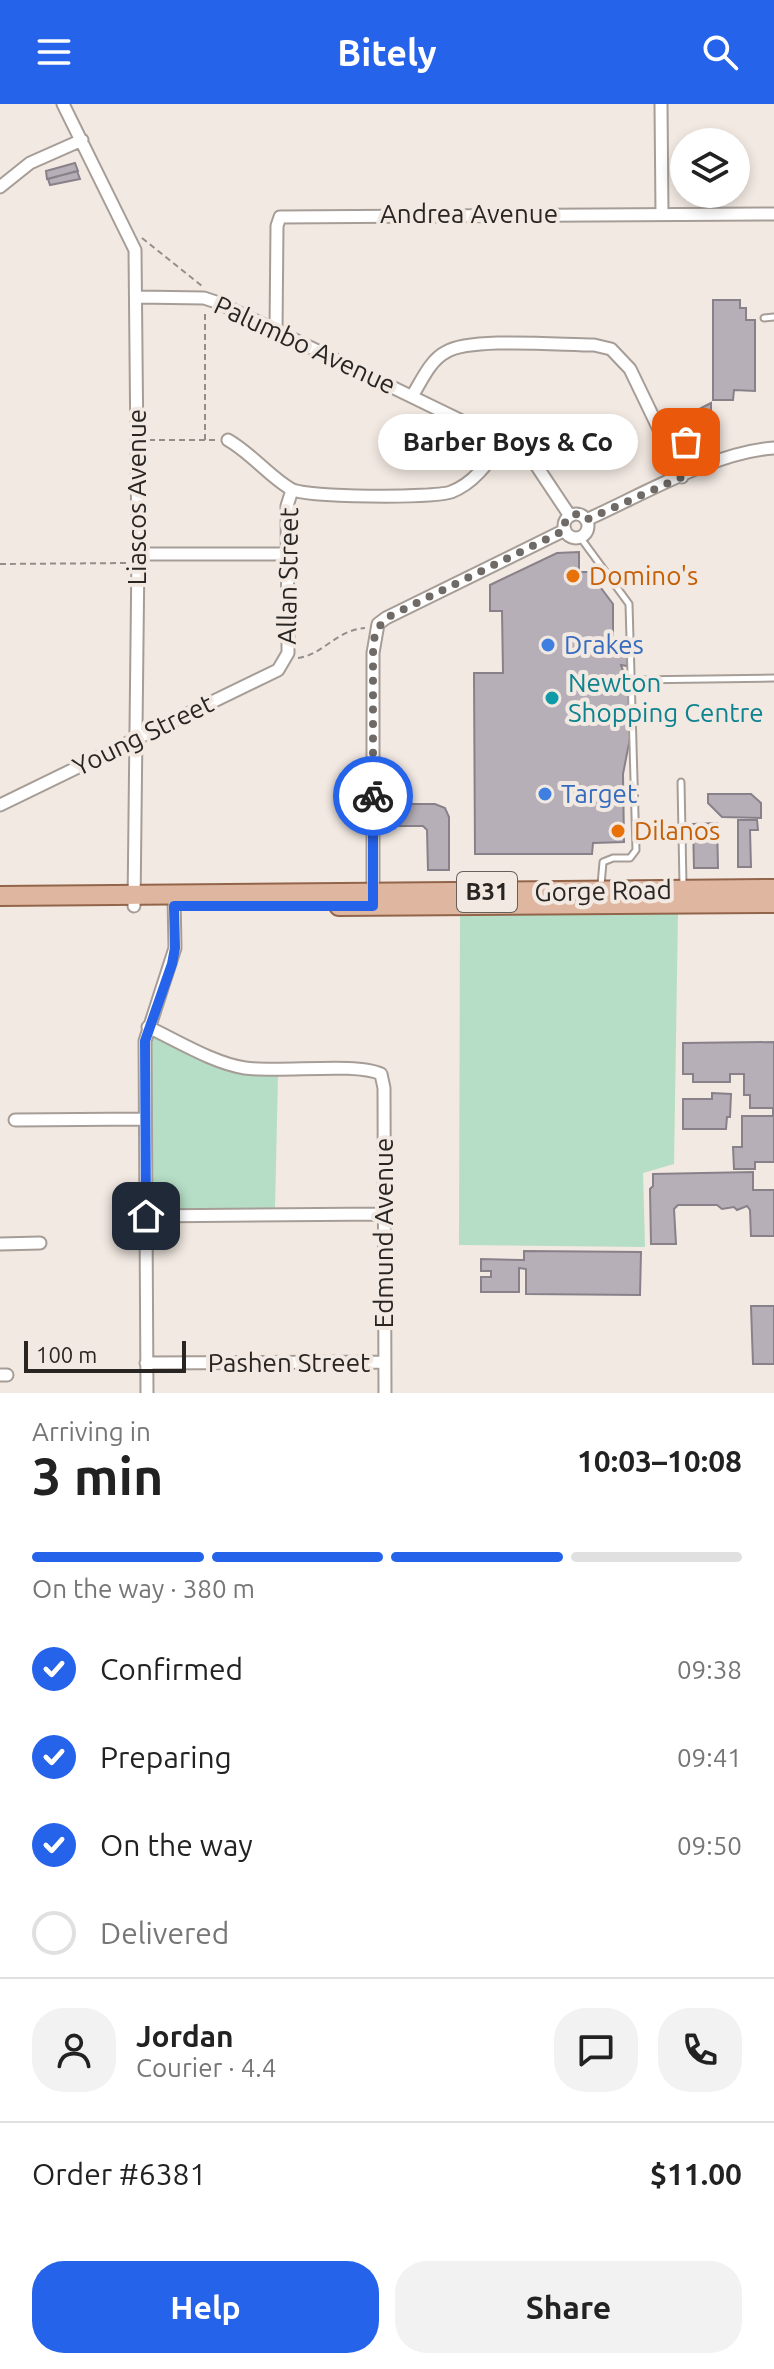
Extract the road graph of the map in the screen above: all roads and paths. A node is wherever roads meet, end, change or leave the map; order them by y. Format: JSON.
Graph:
{"nodes":[{"id":1,"x":63,"y":104,"type":"edge"},
{"id":2,"x":661,"y":104,"type":"edge"},
{"id":3,"x":82,"y":140,"type":"junction"},
{"id":4,"x":0,"y":187,"type":"edge"},
{"id":5,"x":662,"y":213,"type":"junction"},
{"id":6,"x":774,"y":214,"type":"edge"},
{"id":7,"x":141,"y":237,"type":"dead end"},
{"id":8,"x":204,"y":288,"type":"dead end"},
{"id":9,"x":138,"y":297,"type":"junction"},
{"id":10,"x":205,"y":306,"type":"dead end"},
{"id":11,"x":774,"y":317,"type":"edge"},
{"id":12,"x":764,"y":318,"type":"dead end"},
{"id":13,"x":276,"y":331,"type":"junction"},
{"id":14,"x":412,"y":396,"type":"junction"},
{"id":15,"x":138,"y":440,"type":"junction"},
{"id":16,"x":205,"y":440,"type":"junction"},
{"id":17,"x":228,"y":440,"type":"joint"},
{"id":18,"x":503,"y":441,"type":"junction"},
{"id":19,"x":686,"y":442,"type":"dead end"},
{"id":20,"x":774,"y":448,"type":"edge"},
{"id":21,"x":669,"y":450,"type":"junction"},
{"id":22,"x":682,"y":477,"type":"junction"},
{"id":23,"x":292,"y":490,"type":"junction"},
{"id":24,"x":570,"y":516,"type":"junction"},
{"id":25,"x":586,"y":520,"type":"junction"},
{"id":26,"x":565,"y":530,"type":"junction"},
{"id":27,"x":580,"y":537,"type":"junction"},
{"id":28,"x":287,"y":554,"type":"junction"},
{"id":29,"x":138,"y":559,"type":"junction"},
{"id":30,"x":0,"y":564,"type":"edge"},
{"id":31,"x":284,"y":662,"type":"joint"},
{"id":32,"x":774,"y":678,"type":"edge"},
{"id":33,"x":632,"y":680,"type":"junction"},
{"id":34,"x":134,"y":738,"type":"junction"},
{"id":35,"x":681,"y":782,"type":"dead end"},
{"id":36,"x":0,"y":805,"type":"edge"},
{"id":37,"x":774,"y":889,"type":"edge"},
{"id":38,"x":683,"y":890,"type":"junction"},
{"id":39,"x":0,"y":896,"type":"edge"},
{"id":40,"x":596,"y":898,"type":"junction"},
{"id":41,"x":373,"y":900,"type":"junction"},
{"id":42,"x":134,"y":901,"type":"junction"},
{"id":43,"x":174,"y":901,"type":"junction"},
{"id":44,"x":774,"y":903,"type":"edge"},
{"id":45,"x":700,"y":904,"type":"junction"},
{"id":46,"x":0,"y":907,"type":"edge"},
{"id":47,"x":148,"y":1027,"type":"junction"},
{"id":48,"x":144,"y":1119,"type":"junction"},
{"id":49,"x":15,"y":1120,"type":"dead end"},
{"id":50,"x":384,"y":1214,"type":"junction"},
{"id":51,"x":146,"y":1216,"type":"junction"},
{"id":52,"x":40,"y":1243,"type":"dead end"},
{"id":53,"x":0,"y":1244,"type":"edge"},
{"id":54,"x":384,"y":1362,"type":"junction"},
{"id":55,"x":146,"y":1363,"type":"junction"},
{"id":56,"x":147,"y":1393,"type":"edge"},
{"id":57,"x":385,"y":1393,"type":"edge"}],
"edges":[{"from":1,"to":3,"type":"street","name":"Liascos Avenue"},
{"from":2,"to":5,"type":"street"},
{"from":3,"to":4,"type":"street"},
{"from":3,"to":9,"type":"street","name":"Liascos Avenue"},
{"from":5,"to":6,"type":"street","name":"Andrea Avenue"},
{"from":5,"to":13,"type":"street","name":"Andrea Avenue"},
{"from":7,"to":8,"type":"path"},
{"from":9,"to":13,"type":"street","name":"Palumbo Avenue"},
{"from":9,"to":15,"type":"street","name":"Liascos Avenue"},
{"from":10,"to":16,"type":"path"},
{"from":11,"to":12,"type":"lane"},
{"from":13,"to":14,"type":"street","name":"Palumbo Avenue"},
{"from":14,"to":18,"type":"street","name":"Palumbo Avenue"},
{"from":14,"to":21,"type":"street"},
{"from":15,"to":16,"type":"path"},
{"from":15,"to":29,"type":"street","name":"Liascos Avenue"},
{"from":16,"to":17,"type":"path"},
{"from":17,"to":23,"type":"street"},
{"from":18,"to":23,"type":"street"},
{"from":18,"to":24,"type":"street","name":"Palumbo Avenue"},
{"from":19,"to":21,"type":"lane"},
{"from":20,"to":22,"type":"street"},
{"from":21,"to":22,"type":"street"},
{"from":22,"to":25,"type":"street"},
{"from":23,"to":28,"type":"street","name":"Allan Street"},
{"from":24,"to":25,"type":"street"},
{"from":24,"to":26,"type":"street"},
{"from":25,"to":27,"type":"street"},
{"from":26,"to":27,"type":"street"},
{"from":26,"to":41,"type":"street"},
{"from":27,"to":33,"type":"lane"},
{"from":28,"to":29,"type":"street"},
{"from":28,"to":31,"type":"street","name":"Allan Street"},
{"from":29,"to":30,"type":"path"},
{"from":29,"to":34,"type":"street","name":"Liascos Avenue"},
{"from":31,"to":34,"type":"street","name":"Young Street"},
{"from":32,"to":33,"type":"lane"},
{"from":33,"to":40,"type":"lane"},
{"from":34,"to":36,"type":"street","name":"Young Street"},
{"from":34,"to":42,"type":"street","name":"Liascos Avenue"},
{"from":35,"to":38,"type":"lane"},
{"from":37,"to":38,"type":"main road","name":"Gorge Road","number":"B31"},
{"from":38,"to":40,"type":"main road","name":"Gorge Road","number":"B31"},
{"from":38,"to":45,"type":"main road"},
{"from":39,"to":42,"type":"main road","name":"Gorge Road","number":"B31"},
{"from":40,"to":41,"type":"main road","name":"Gorge Road","number":"B31"},
{"from":40,"to":45,"type":"main road","name":"Gorge Road","number":"B31"},
{"from":41,"to":43,"type":"main road","name":"Gorge Road","number":"B31"},
{"from":42,"to":43,"type":"main road","name":"Gorge Road","number":"B31"},
{"from":42,"to":46,"type":"main road","name":"Gorge Road","number":"B31"},
{"from":43,"to":47,"type":"street"},
{"from":44,"to":45,"type":"main road","name":"Gorge Road","number":"B31"},
{"from":47,"to":48,"type":"street"},
{"from":47,"to":50,"type":"street","name":"Edmund Avenue"},
{"from":48,"to":49,"type":"street"},
{"from":48,"to":51,"type":"street"},
{"from":50,"to":51,"type":"street"},
{"from":50,"to":54,"type":"street","name":"Edmund Avenue"},
{"from":51,"to":55,"type":"street"},
{"from":52,"to":53,"type":"street"},
{"from":54,"to":55,"type":"street","name":"Pashen Street"},
{"from":54,"to":57,"type":"street","name":"Edmund Avenue"},
{"from":55,"to":56,"type":"street"}]}
